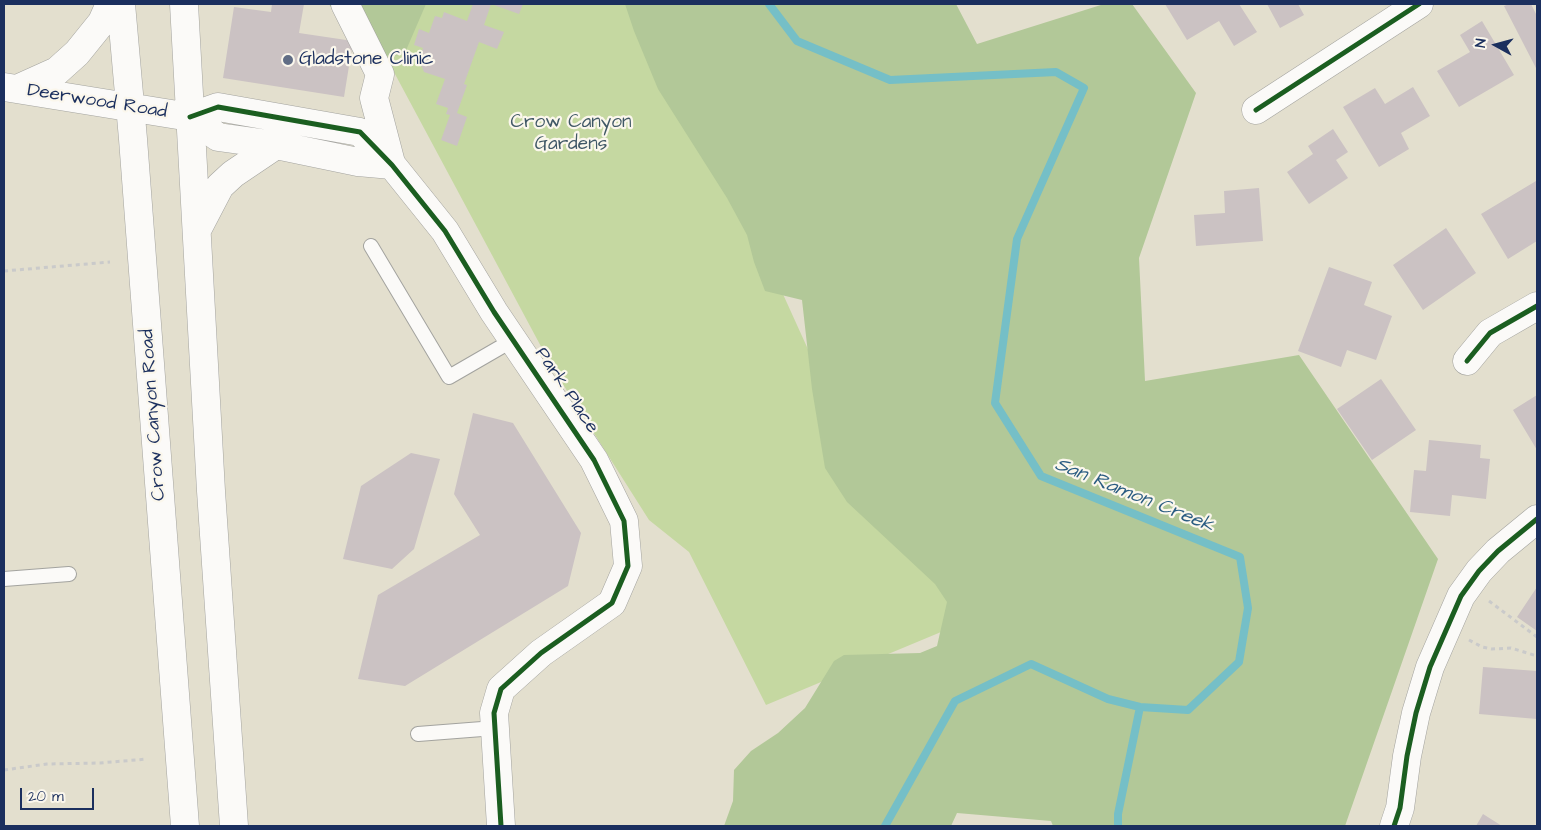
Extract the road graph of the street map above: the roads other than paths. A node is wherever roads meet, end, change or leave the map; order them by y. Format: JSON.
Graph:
{"nodes":[{"id":1,"x":110,"y":4,"type":"edge"},
{"id":2,"x":121,"y":4,"type":"edge"},
{"id":3,"x":184,"y":4,"type":"edge"},
{"id":4,"x":344,"y":4,"type":"edge"},
{"id":5,"x":1419,"y":4,"type":"edge"},
{"id":6,"x":10,"y":88,"type":"edge"},
{"id":7,"x":130,"y":106,"type":"junction"},
{"id":8,"x":1256,"y":110,"type":"dead end"},
{"id":9,"x":190,"y":117,"type":"junction"},
{"id":10,"x":276,"y":146,"type":"junction"},
{"id":11,"x":392,"y":165,"type":"junction"},
{"id":12,"x":197,"y":232,"type":"junction"},
{"id":13,"x":371,"y":246,"type":"dead end"},
{"id":14,"x":1537,"y":306,"type":"edge"},
{"id":15,"x":513,"y":340,"type":"junction"},
{"id":16,"x":1467,"y":361,"type":"dead end"},
{"id":17,"x":1537,"y":519,"type":"edge"},
{"id":18,"x":69,"y":574,"type":"dead end"},
{"id":19,"x":4,"y":579,"type":"edge"},
{"id":20,"x":495,"y":728,"type":"junction"},
{"id":21,"x":418,"y":734,"type":"dead end"},
{"id":22,"x":185,"y":826,"type":"edge"},
{"id":23,"x":234,"y":826,"type":"edge"},
{"id":24,"x":500,"y":826,"type":"edge"},
{"id":25,"x":1394,"y":826,"type":"edge"}],
"edges":[{"from":1,"to":6,"type":"street"},
{"from":2,"to":7,"type":"street","name":"Crow Canyon Road"},
{"from":3,"to":9,"type":"street"},
{"from":4,"to":11,"type":"street"},
{"from":5,"to":8,"type":"street"},
{"from":6,"to":7,"type":"street","name":"Deerwood Road"},
{"from":7,"to":9,"type":"street","name":"Deerwood Road"},
{"from":7,"to":22,"type":"street","name":"Crow Canyon Road"},
{"from":9,"to":10,"type":"street"},
{"from":9,"to":11,"type":"street","name":"Park Place"},
{"from":9,"to":12,"type":"street"},
{"from":10,"to":11,"type":"street"},
{"from":10,"to":12,"type":"street"},
{"from":11,"to":15,"type":"street","name":"Park Place"},
{"from":12,"to":23,"type":"street"},
{"from":13,"to":15,"type":"lane"},
{"from":14,"to":16,"type":"street"},
{"from":15,"to":20,"type":"street","name":"Park Place"},
{"from":17,"to":25,"type":"street"},
{"from":18,"to":19,"type":"lane"},
{"from":20,"to":21,"type":"lane"},
{"from":20,"to":24,"type":"street","name":"Park Place"}]}
